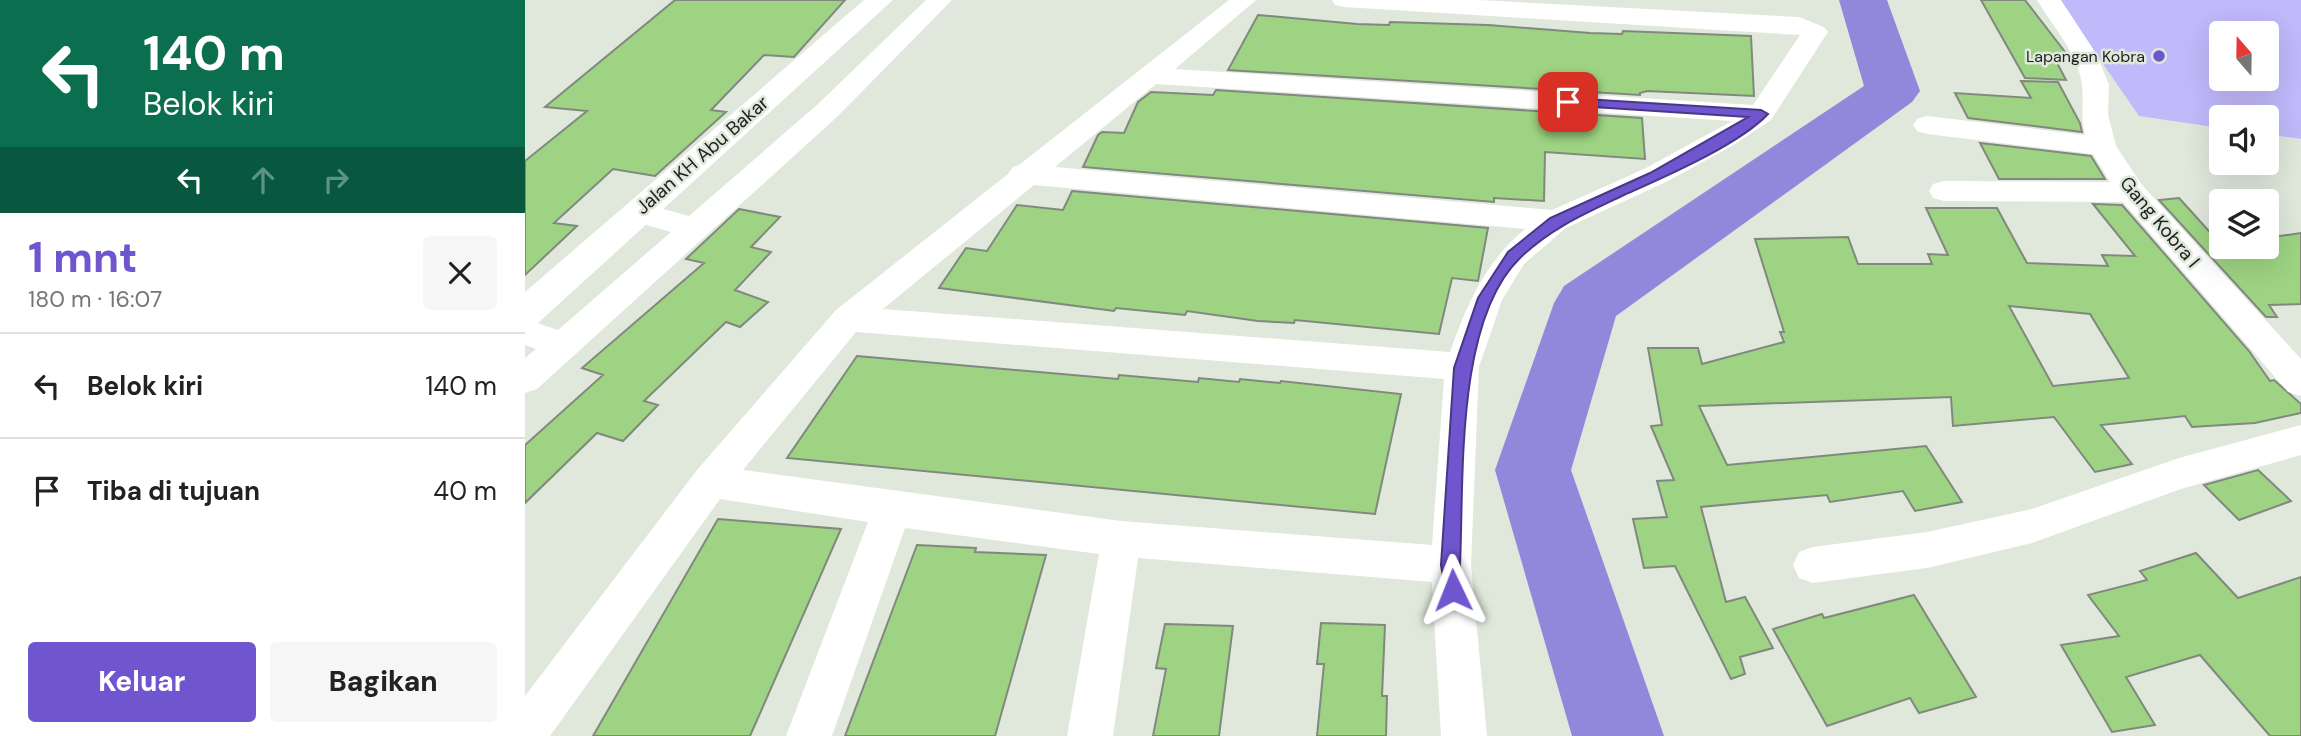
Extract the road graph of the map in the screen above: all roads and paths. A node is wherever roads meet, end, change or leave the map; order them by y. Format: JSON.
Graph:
{"nodes":[{"id":1,"x":880,"y":0,"type":"edge"},
{"id":2,"x":940,"y":0,"type":"edge"},
{"id":3,"x":1244,"y":0,"type":"edge"},
{"id":4,"x":1344,"y":0,"type":"edge"},
{"id":5,"x":2049,"y":0,"type":"edge"},
{"id":6,"x":1153,"y":76,"type":"junction"},
{"id":7,"x":1761,"y":114,"type":"junction"},
{"id":8,"x":1927,"y":125,"type":"dead end"},
{"id":9,"x":2102,"y":146,"type":"junction"},
{"id":10,"x":1023,"y":174,"type":"junction"},
{"id":11,"x":1944,"y":191,"type":"dead end"},
{"id":12,"x":2131,"y":192,"type":"junction"},
{"id":13,"x":637,"y":212,"type":"junction"},
{"id":14,"x":1555,"y":221,"type":"junction"},
{"id":15,"x":695,"y":228,"type":"junction"},
{"id":16,"x":525,"y":313,"type":"edge"},
{"id":17,"x":848,"y":319,"type":"junction"},
{"id":18,"x":525,"y":332,"type":"edge"},
{"id":19,"x":562,"y":345,"type":"junction"},
{"id":20,"x":1462,"y":368,"type":"junction"},
{"id":21,"x":525,"y":379,"type":"edge"},
{"id":22,"x":2301,"y":382,"type":"edge"},
{"id":23,"x":2301,"y":440,"type":"edge"},
{"id":24,"x":711,"y":481,"type":"junction"},
{"id":25,"x":893,"y":509,"type":"junction"},
{"id":26,"x":1121,"y":539,"type":"junction"},
{"id":27,"x":1451,"y":565,"type":"junction"},
{"id":28,"x":1813,"y":565,"type":"dead end"},
{"id":29,"x":525,"y":733,"type":"edge"},
{"id":30,"x":809,"y":736,"type":"edge"},
{"id":31,"x":1090,"y":736,"type":"edge"},
{"id":32,"x":1464,"y":736,"type":"edge"}],
"edges":[{"from":1,"to":13,"type":"street","name":"Jalan KH Abu Bakar"},
{"from":2,"to":15,"type":"street"},
{"from":3,"to":6,"type":"street"},
{"from":4,"to":7,"type":"street"},
{"from":5,"to":9,"type":"street","name":"Gang Kobra I"},
{"from":6,"to":7,"type":"street"},
{"from":6,"to":10,"type":"street"},
{"from":7,"to":14,"type":"street"},
{"from":8,"to":9,"type":"street"},
{"from":9,"to":12,"type":"street","name":"Gang Kobra I"},
{"from":10,"to":14,"type":"street"},
{"from":10,"to":17,"type":"street"},
{"from":11,"to":12,"type":"street"},
{"from":12,"to":22,"type":"street","name":"Gang Kobra I"},
{"from":13,"to":15,"type":"street"},
{"from":13,"to":16,"type":"street","name":"Jalan KH Abu Bakar"},
{"from":14,"to":20,"type":"street"},
{"from":15,"to":19,"type":"street"},
{"from":17,"to":20,"type":"street"},
{"from":17,"to":24,"type":"street"},
{"from":18,"to":19,"type":"street"},
{"from":19,"to":21,"type":"street"},
{"from":20,"to":27,"type":"street"},
{"from":23,"to":28,"type":"street"},
{"from":24,"to":25,"type":"street"},
{"from":24,"to":29,"type":"street"},
{"from":25,"to":26,"type":"street"},
{"from":25,"to":30,"type":"street"},
{"from":26,"to":27,"type":"street"},
{"from":26,"to":31,"type":"street"},
{"from":27,"to":32,"type":"street"}]}
